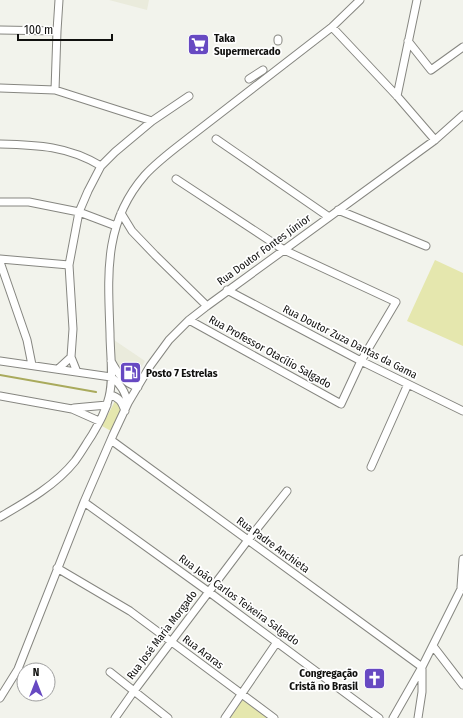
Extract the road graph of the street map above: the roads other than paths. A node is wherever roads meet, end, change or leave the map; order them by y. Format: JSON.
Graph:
{"nodes":[{"id":1,"x":59,"y":0,"type":"edge"},
{"id":2,"x":360,"y":0,"type":"edge"},
{"id":3,"x":417,"y":0,"type":"edge"},
{"id":4,"x":332,"y":27,"type":"junction"},
{"id":5,"x":0,"y":30,"type":"edge"},
{"id":6,"x":57,"y":31,"type":"junction"},
{"id":7,"x":408,"y":41,"type":"junction"},
{"id":8,"x":463,"y":47,"type":"edge"},
{"id":9,"x":263,"y":70,"type":"dead end"},
{"id":10,"x":249,"y":79,"type":"dead end"},
{"id":11,"x":0,"y":88,"type":"edge"},
{"id":12,"x":55,"y":90,"type":"junction"},
{"id":13,"x":189,"y":96,"type":"dead end"},
{"id":14,"x":397,"y":96,"type":"junction"},
{"id":15,"x":463,"y":115,"type":"edge"},
{"id":16,"x":152,"y":121,"type":"junction"},
{"id":17,"x":216,"y":139,"type":"dead end"},
{"id":18,"x":435,"y":140,"type":"junction"},
{"id":19,"x":0,"y":144,"type":"edge"},
{"id":20,"x":101,"y":166,"type":"junction"},
{"id":21,"x":176,"y":179,"type":"dead end"},
{"id":22,"x":0,"y":202,"type":"edge"},
{"id":23,"x":338,"y":210,"type":"junction"},
{"id":24,"x":79,"y":212,"type":"junction"},
{"id":25,"x":121,"y":213,"type":"junction"},
{"id":26,"x":329,"y":217,"type":"junction"},
{"id":27,"x":116,"y":226,"type":"junction"},
{"id":28,"x":426,"y":246,"type":"dead end"},
{"id":29,"x":284,"y":250,"type":"junction"},
{"id":30,"x":0,"y":261,"type":"edge"},
{"id":31,"x":69,"y":265,"type":"junction"},
{"id":32,"x":227,"y":290,"type":"junction"},
{"id":33,"x":207,"y":306,"type":"junction"},
{"id":34,"x":189,"y":320,"type":"junction"},
{"id":35,"x":71,"y":357,"type":"junction"},
{"id":36,"x":110,"y":359,"type":"junction"},
{"id":37,"x":0,"y":361,"type":"edge"},
{"id":38,"x":362,"y":361,"type":"junction"},
{"id":39,"x":32,"y":365,"type":"junction"},
{"id":40,"x":58,"y":369,"type":"junction"},
{"id":41,"x":77,"y":372,"type":"junction"},
{"id":42,"x":111,"y":377,"type":"junction"},
{"id":43,"x":408,"y":384,"type":"junction"},
{"id":44,"x":138,"y":387,"type":"junction"},
{"id":45,"x":110,"y":395,"type":"junction"},
{"id":46,"x":0,"y":396,"type":"edge"},
{"id":47,"x":128,"y":403,"type":"junction"},
{"id":48,"x":107,"y":405,"type":"junction"},
{"id":49,"x":72,"y":409,"type":"junction"},
{"id":50,"x":125,"y":411,"type":"junction"},
{"id":51,"x":463,"y":411,"type":"edge"},
{"id":52,"x":98,"y":424,"type":"junction"},
{"id":53,"x":112,"y":437,"type":"junction"},
{"id":54,"x":371,"y":467,"type":"dead end"},
{"id":55,"x":287,"y":491,"type":"dead end"},
{"id":56,"x":84,"y":502,"type":"junction"},
{"id":57,"x":0,"y":517,"type":"edge"},
{"id":58,"x":248,"y":540,"type":"junction"},
{"id":59,"x":463,"y":560,"type":"edge"},
{"id":60,"x":57,"y":568,"type":"junction"},
{"id":61,"x":462,"y":577,"type":"edge"},
{"id":62,"x":462,"y":586,"type":"edge"},
{"id":63,"x":209,"y":592,"type":"junction"},
{"id":64,"x":171,"y":642,"type":"junction"},
{"id":65,"x":277,"y":642,"type":"junction"},
{"id":66,"x":433,"y":646,"type":"junction"},
{"id":67,"x":422,"y":666,"type":"junction"},
{"id":68,"x":110,"y":672,"type":"dead end"},
{"id":69,"x":463,"y":685,"type":"edge"},
{"id":70,"x":409,"y":689,"type":"junction"},
{"id":71,"x":134,"y":691,"type":"junction"},
{"id":72,"x":422,"y":692,"type":"junction"},
{"id":73,"x":242,"y":694,"type":"junction"},
{"id":74,"x":0,"y":698,"type":"edge"},
{"id":75,"x":115,"y":718,"type":"edge"},
{"id":76,"x":168,"y":718,"type":"edge"},
{"id":77,"x":225,"y":718,"type":"edge"},
{"id":78,"x":274,"y":718,"type":"edge"},
{"id":79,"x":379,"y":718,"type":"edge"},
{"id":80,"x":393,"y":718,"type":"edge"},
{"id":81,"x":418,"y":718,"type":"edge"}],
"edges":[{"from":1,"to":6,"type":"street"},
{"from":2,"to":4,"type":"street"},
{"from":3,"to":7,"type":"street"},
{"from":4,"to":14,"type":"street"},
{"from":4,"to":25,"type":"street"},
{"from":5,"to":6,"type":"street"},
{"from":6,"to":12,"type":"street"},
{"from":7,"to":8,"type":"street"},
{"from":7,"to":14,"type":"street"},
{"from":9,"to":10,"type":"street"},
{"from":11,"to":12,"type":"street"},
{"from":12,"to":16,"type":"street"},
{"from":13,"to":16,"type":"street"},
{"from":14,"to":18,"type":"street"},
{"from":15,"to":18,"type":"street","name":"Rua Doutor Fontes Júnior"},
{"from":16,"to":20,"type":"street"},
{"from":17,"to":26,"type":"street"},
{"from":18,"to":23,"type":"street","name":"Rua Doutor Fontes Júnior"},
{"from":19,"to":20,"type":"street"},
{"from":20,"to":24,"type":"street"},
{"from":21,"to":29,"type":"street"},
{"from":22,"to":24,"type":"street"},
{"from":23,"to":26,"type":"street","name":"Rua Doutor Fontes Júnior"},
{"from":23,"to":28,"type":"street"},
{"from":24,"to":27,"type":"street"},
{"from":24,"to":31,"type":"street"},
{"from":25,"to":27,"type":"street"},
{"from":25,"to":33,"type":"street"},
{"from":26,"to":29,"type":"street","name":"Rua Doutor Fontes Júnior"},
{"from":27,"to":36,"type":"street"},
{"from":29,"to":32,"type":"street","name":"Rua Doutor Fontes Júnior"},
{"from":29,"to":38,"type":"street"},
{"from":30,"to":31,"type":"street"},
{"from":30,"to":39,"type":"street"},
{"from":31,"to":35,"type":"street"},
{"from":32,"to":33,"type":"street","name":"Rua Doutor Fontes Júnior"},
{"from":32,"to":38,"type":"street","name":"Rua Doutor Zuza Dantas da Gama"},
{"from":33,"to":34,"type":"street","name":"Rua Doutor Fontes Júnior"},
{"from":34,"to":38,"type":"street","name":"Rua Professor Otacílio Salgado"},
{"from":34,"to":44,"type":"street","name":"Rua Doutor Fontes Júnior"},
{"from":35,"to":40,"type":"street"},
{"from":35,"to":41,"type":"street"},
{"from":36,"to":42,"type":"street"},
{"from":36,"to":44,"type":"street"},
{"from":37,"to":39,"type":"street"},
{"from":38,"to":43,"type":"street","name":"Rua Doutor Zuza Dantas da Gama"},
{"from":39,"to":40,"type":"street"},
{"from":40,"to":41,"type":"street"},
{"from":41,"to":42,"type":"street"},
{"from":42,"to":45,"type":"street"},
{"from":42,"to":47,"type":"street"},
{"from":43,"to":51,"type":"street","name":"Rua Doutor Zuza Dantas da Gama"},
{"from":43,"to":54,"type":"street"},
{"from":44,"to":47,"type":"street","name":"Rua Doutor Fontes Júnior"},
{"from":45,"to":48,"type":"street"},
{"from":45,"to":50,"type":"street"},
{"from":46,"to":49,"type":"street"},
{"from":47,"to":50,"type":"street","name":"Rua Doutor Fontes Júnior"},
{"from":48,"to":49,"type":"street"},
{"from":48,"to":52,"type":"street"},
{"from":49,"to":52,"type":"street"},
{"from":50,"to":53,"type":"street","name":"Rua Doutor Fontes Júnior"},
{"from":52,"to":57,"type":"street"},
{"from":53,"to":56,"type":"street","name":"Rua Doutor Fontes Júnior"},
{"from":53,"to":58,"type":"street","name":"Rua Padre Anchieta"},
{"from":55,"to":58,"type":"street","name":"Rua José Maria Morgado"},
{"from":56,"to":60,"type":"street","name":"Rua Doutor Fontes Júnior"},
{"from":56,"to":63,"type":"street","name":"Rua João Carlos Teixeira Salgado"},
{"from":58,"to":63,"type":"street","name":"Rua José Maria Morgado"},
{"from":58,"to":67,"type":"street","name":"Rua Padre Anchieta"},
{"from":59,"to":61,"type":"street"},
{"from":60,"to":64,"type":"street","name":"Rua Araras"},
{"from":60,"to":74,"type":"street","name":"Rua Doutor Fontes Júnior"},
{"from":61,"to":62,"type":"street"},
{"from":62,"to":66,"type":"street"},
{"from":63,"to":64,"type":"street","name":"Rua José Maria Morgado"},
{"from":63,"to":65,"type":"street","name":"Rua João Carlos Teixeira Salgado"},
{"from":64,"to":71,"type":"street","name":"Rua José Maria Morgado"},
{"from":64,"to":73,"type":"street","name":"Rua Araras"},
{"from":65,"to":73,"type":"street"},
{"from":65,"to":79,"type":"street","name":"Rua João Carlos Teixeira Salgado"},
{"from":66,"to":67,"type":"street"},
{"from":66,"to":69,"type":"street"},
{"from":67,"to":70,"type":"street"},
{"from":67,"to":72,"type":"street"},
{"from":68,"to":71,"type":"street"},
{"from":70,"to":72,"type":"street"},
{"from":70,"to":80,"type":"street"},
{"from":71,"to":75,"type":"street","name":"Rua José Maria Morgado"},
{"from":71,"to":76,"type":"street"},
{"from":72,"to":81,"type":"street"},
{"from":73,"to":77,"type":"street"},
{"from":73,"to":78,"type":"street","name":"Rua Araras"}]}
